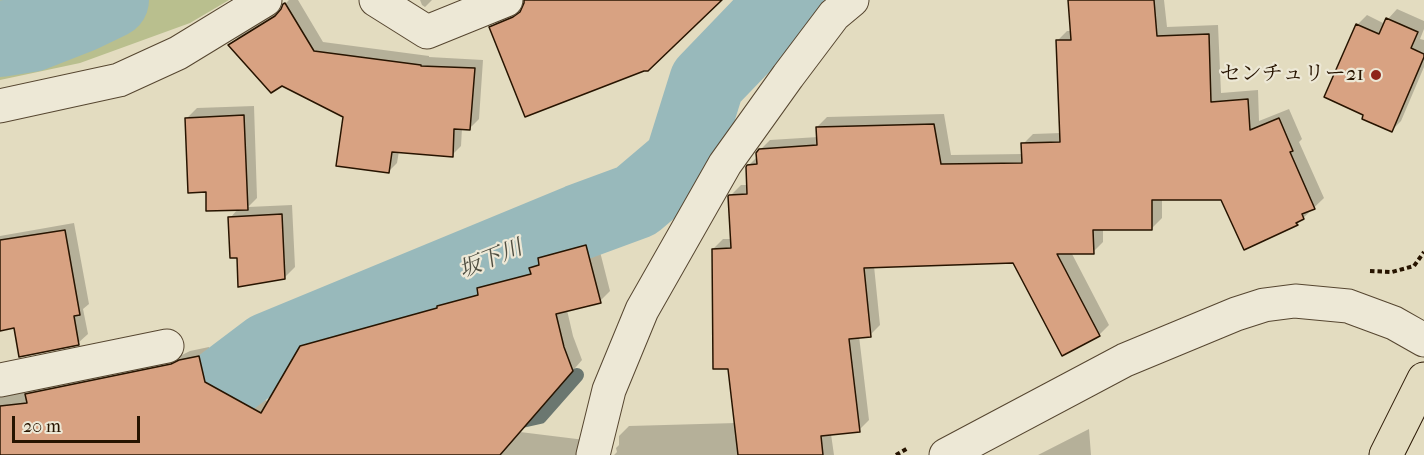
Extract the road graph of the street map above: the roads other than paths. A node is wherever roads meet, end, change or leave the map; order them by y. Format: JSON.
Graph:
{"nodes":[{"id":1,"x":265,"y":0,"type":"edge"},
{"id":2,"x":376,"y":0,"type":"edge"},
{"id":3,"x":506,"y":0,"type":"edge"},
{"id":4,"x":832,"y":5,"type":"edge"},
{"id":5,"x":0,"y":106,"type":"edge"},
{"id":6,"x":1424,"y":340,"type":"edge"},
{"id":7,"x":167,"y":346,"type":"dead end"},
{"id":8,"x":1424,"y":379,"type":"edge"},
{"id":9,"x":0,"y":380,"type":"edge"},
{"id":10,"x":593,"y":455,"type":"edge"},
{"id":11,"x":946,"y":455,"type":"edge"},
{"id":12,"x":1386,"y":455,"type":"edge"}],
"edges":[{"from":1,"to":5,"type":"street"},
{"from":2,"to":3,"type":"street"},
{"from":4,"to":10,"type":"street"},
{"from":6,"to":11,"type":"street"},
{"from":7,"to":9,"type":"street"},
{"from":8,"to":12,"type":"main road"}]}
